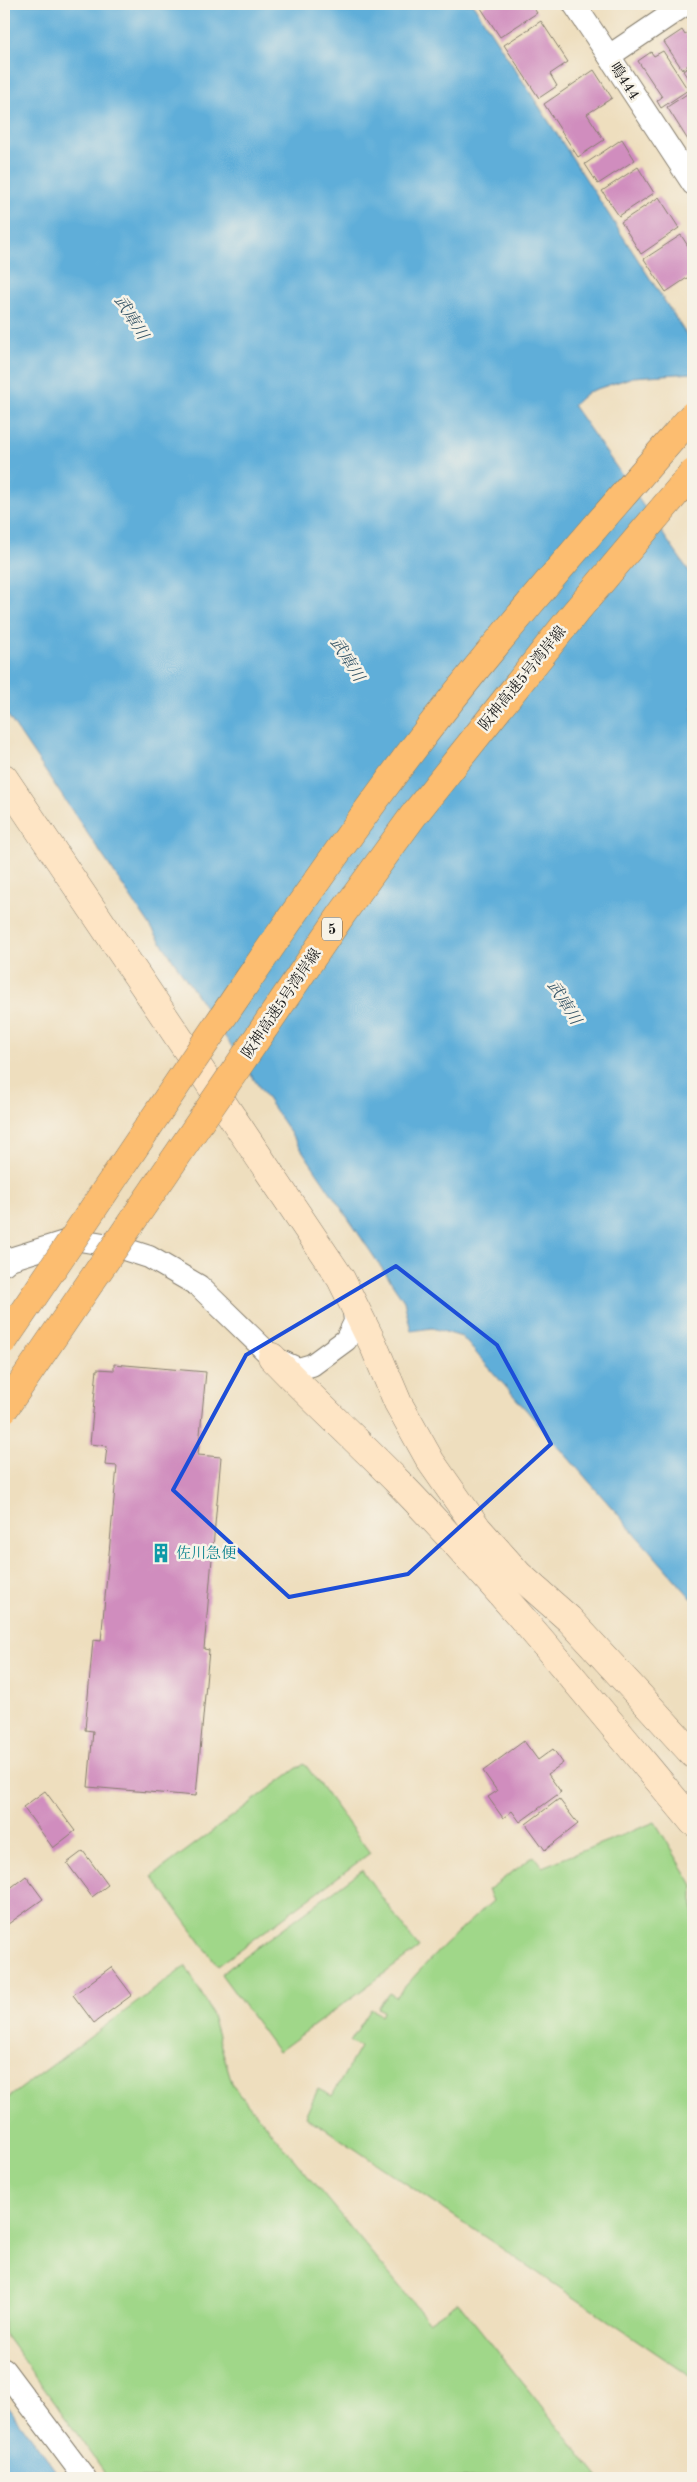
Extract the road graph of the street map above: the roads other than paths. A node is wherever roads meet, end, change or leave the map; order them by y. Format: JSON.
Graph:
{"nodes":[{"id":1,"x":574,"y":4,"type":"edge"},
{"id":2,"x":686,"y":4,"type":"edge"},
{"id":3,"x":609,"y":56,"type":"junction"},
{"id":4,"x":693,"y":184,"type":"edge"},
{"id":5,"x":693,"y":414,"type":"edge"},
{"id":6,"x":693,"y":473,"type":"edge"},
{"id":7,"x":4,"y":778,"type":"edge"},
{"id":8,"x":4,"y":1264,"type":"edge"},
{"id":9,"x":353,"y":1301,"type":"junction"},
{"id":10,"x":4,"y":1340,"type":"edge"},
{"id":11,"x":272,"y":1357,"type":"junction"},
{"id":12,"x":4,"y":1409,"type":"edge"},
{"id":13,"x":693,"y":1754,"type":"edge"},
{"id":14,"x":693,"y":1822,"type":"edge"},
{"id":15,"x":4,"y":2370,"type":"edge"},
{"id":16,"x":85,"y":2478,"type":"edge"}],
"edges":[{"from":1,"to":3,"type":"street"},
{"from":2,"to":3,"type":"street","name":"鳴444"},
{"from":3,"to":4,"type":"street","name":"鳴444"},
{"from":5,"to":10,"type":"highway","bridge":true},
{"from":6,"to":12,"type":"highway","name":"阪神高速5号湾岸線","number":"5","bridge":true},
{"from":7,"to":9,"type":"street"},
{"from":8,"to":11,"type":"street"},
{"from":9,"to":11,"type":"street"},
{"from":9,"to":13,"type":"street"},
{"from":11,"to":14,"type":"street"},
{"from":15,"to":16,"type":"street"}]}
